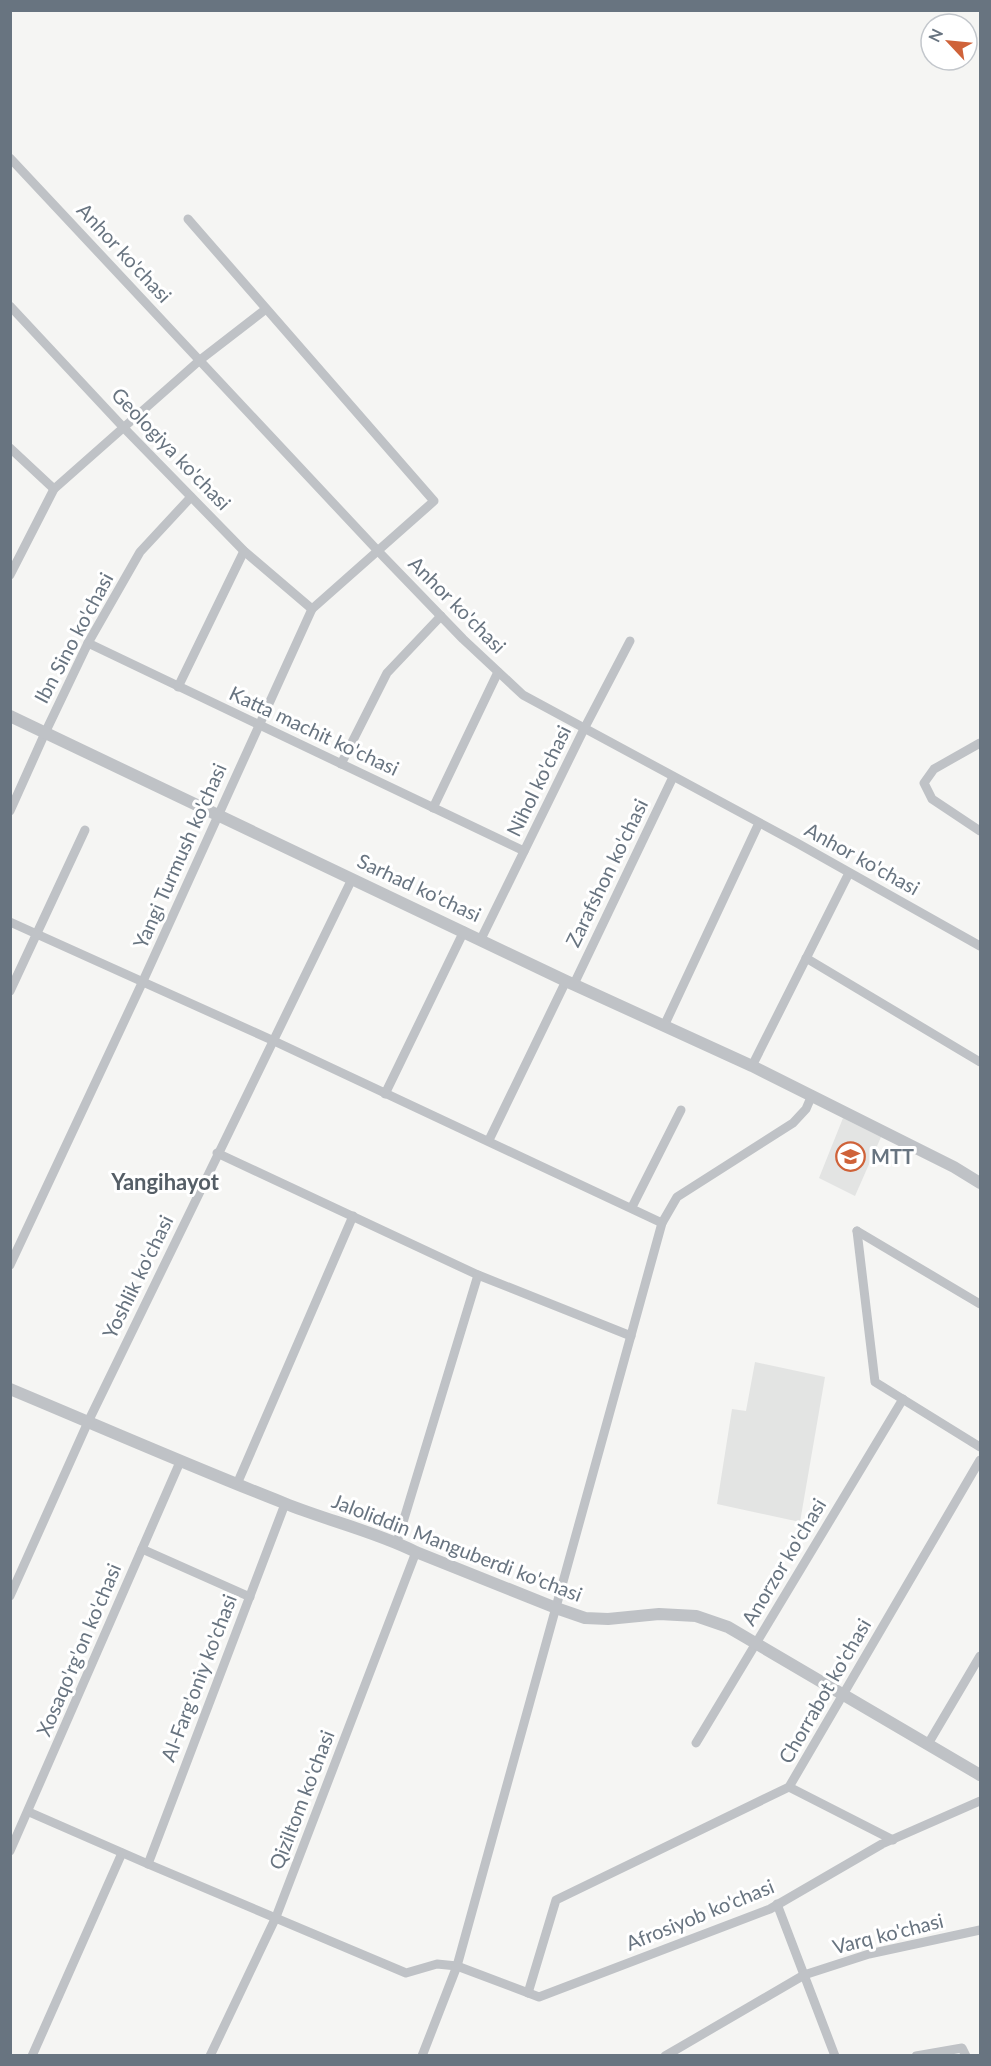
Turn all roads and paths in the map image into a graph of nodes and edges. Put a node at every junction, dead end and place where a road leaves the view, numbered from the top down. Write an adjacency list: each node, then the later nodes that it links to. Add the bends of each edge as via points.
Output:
1 (10, 158): 5 (street, Anhor ko'chasi)
2 (188, 219): 4 (street)
3 (10, 306): 6 (street, Geologiya ko'chasi)
4 (266, 309): 5 (street); 11 (street, Yangi Turmush ko'chasi, via 434,501)
5 (200, 360): 6 (street); 11 (street, Anhor ko'chasi)
6 (123, 427): 8 (street); 9 (street, Geologiya ko'chasi)
7 (10, 448): 8 (street)
8 (54, 489): 12 (street)
9 (191, 497): 10 (street, Geologiya ko'chasi); 16 (street, Ibn Sino ko'chasi, via 140,552)
10 (244, 551): 13 (street, Geologiya ko'chasi); 18 (street)
11 (378, 551): 13 (street, Yangi Turmush ko'chasi); 14 (street, Anhor ko'chasi)
12 (10, 575)
13 (312, 609): 20 (street, Yangi Turmush ko'chasi)
14 (441, 616): 17 (street, Anhor ko'chasi); 24 (street, via 387,673)
15 (630, 641): 21 (street, Nihol ko'chasi)
16 (88, 643): 18 (street, Katta machit ko'chasi); 22 (street, Ibn Sino ko'chasi)
17 (498, 672): 21 (street, Anhor ko'chasi, via 523,695); 26 (street)
18 (178, 687): 20 (street, Katta machit ko'chasi)
19 (10, 716): 22 (street, Sarhad ko'chasi)
20 (259, 724): 24 (street, Katta machit ko'chasi); 28 (street, Yangi Turmush ko'chasi)
21 (584, 729): 25 (street, Anhor ko'chasi); 32 (street, Nihol ko'chasi)
22 (45, 733): 27 (street, Ibn Sino ko'chasi); 28 (street, Sarhad ko'chasi)
23 (981, 743): 31 (street, via 934,769 924,783 932,798)
24 (341, 764): 26 (street, Katta machit ko'chasi)
25 (673, 777): 29 (street, Anhor ko'chasi); 42 (street, Zarafshon ko'chasi)
26 (433, 808): 32 (street, Katta machit ko'chasi)
27 (10, 811)
28 (219, 814): 34 (street, Sarhad ko'chasi); 41 (street, Yangi Turmush ko'chasi)
29 (759, 823): 33 (street, Anhor ko'chasi); 44 (street)
30 (85, 830): 37 (street)
31 (981, 831)
32 (525, 851): 38 (street, Nihol ko'chasi)
33 (849, 873): 39 (street, Anhor ko'chasi); 40 (street)
34 (352, 879): 36 (street, Sarhad ko'chasi); 45 (street, Yoshlik ko'chasi)
35 (10, 922): 37 (street)
36 (464, 931): 38 (street, Sarhad ko'chasi); 48 (street)
37 (38, 934): 41 (street); 43 (street)
38 (481, 939): 42 (street, Sarhad ko'chasi)
39 (981, 946)
40 (806, 958): 46 (street); 47 (street)
41 (144, 981): 45 (street); 57 (street, Yangi Turmush ko'chasi)
42 (570, 982): 44 (street, Sarhad ko'chasi); 51 (street, Zarafshon ko'chasi)
43 (10, 991)
44 (664, 1026): 47 (street, Sarhad ko'chasi)
45 (274, 1041): 48 (street); 52 (street, Yoshlik ko'chasi)
46 (981, 1062)
47 (752, 1066): 49 (street, Sarhad ko'chasi)
48 (385, 1094): 51 (street)
49 (812, 1095): 53 (street, Sarhad ko'chasi); 56 (street, via 793,1123 677,1197)
50 (681, 1110): 54 (street)
51 (489, 1140): 54 (street)
52 (217, 1153): 55 (street); 63 (street, Yoshlik ko'chasi)
53 (981, 1183)
54 (632, 1207): 56 (street)
55 (353, 1216): 58 (street); 67 (street)
56 (662, 1222): 60 (street)
57 (10, 1265)
58 (478, 1275): 60 (street); 69 (street)
59 (981, 1304): 62 (street, via 856,1231 875,1382)
60 (631, 1336): 74 (street)
61 (10, 1389): 63 (street, Jaloliddin Manguberdi ko'chasi)
62 (903, 1399): 64 (street); 75 (street, Anorzor ko'chasi)
63 (88, 1422): 66 (street, Jaloliddin Manguberdi ko'chasi); 72 (street, Yoshlik ko'chasi)
64 (981, 1447)
65 (981, 1460): 77 (street, Chorrabot ko'chasi)
66 (180, 1462): 67 (street, Jaloliddin Manguberdi ko'chasi); 70 (street, Xosaqo'rg'on ko'chasi)
67 (237, 1484): 68 (street, Jaloliddin Manguberdi ko'chasi)
68 (285, 1504): 69 (street, Jaloliddin Manguberdi ko'chasi); 73 (street, Al-Farg'oniy ko'chasi)
69 (397, 1542): 71 (street, Jaloliddin Manguberdi ko'chasi)
70 (142, 1549): 73 (street); 83 (street, Xosaqo'rg'on ko'chasi)
71 (416, 1552): 74 (street, Jaloliddin Manguberdi ko'chasi); 90 (street, Qiziltom ko'chasi)
72 (10, 1596)
73 (250, 1597): 88 (street, Al-Farg'oniy ko'chasi)
74 (556, 1608): 75 (street, Jaloliddin Manguberdi ko'chasi, via 585,1618 696,1616 728,1627); 92 (street)
75 (756, 1643): 77 (street, Jaloliddin Manguberdi ko'chasi); 78 (street, Anorzor ko'chasi)
76 (981, 1656): 79 (street)
77 (843, 1694): 79 (street, Jaloliddin Manguberdi ko'chasi); 81 (street, Chorrabot ko'chasi)
78 (696, 1743)
79 (928, 1744): 80 (street, Jaloliddin Manguberdi ko'chasi)
80 (981, 1774)
81 (789, 1787): 85 (street); 94 (street, Chorrabot ko'chasi, via 556,1900)
82 (981, 1801): 85 (street, Afrosiyob ko'chasi)
83 (29, 1812): 84 (street, Xosaqo'rg'on ko'chasi); 87 (street)
84 (13, 1838): 86 (street, Xosaqo'rg'on ko'chasi)
85 (893, 1840): 89 (street, Afrosiyob ko'chasi)
86 (10, 1851)
87 (122, 1853): 88 (street); 95 (street)
88 (148, 1864): 90 (street)
89 (777, 1905): 93 (street); 94 (street, Afrosiyob ko'chasi, via 539,1997)
90 (276, 1917): 92 (street, via 406,1973 437,1965); 96 (street, Qiziltom ko'chasi)
91 (981, 1930): 93 (street, Varq ko'chasi, via 869,1954)
92 (457, 1966): 94 (street, Afrosiyob ko'chasi); 97 (street)
93 (804, 1975): 98 (street, Varq ko'chasi); 99 (street)
94 (528, 1993)
95 (32, 2055)
96 (210, 2055)
97 (422, 2055)
98 (665, 2055)
99 (835, 2055)
100 (916, 2055): 101 (street, via 962,2048)
101 (966, 2055)

